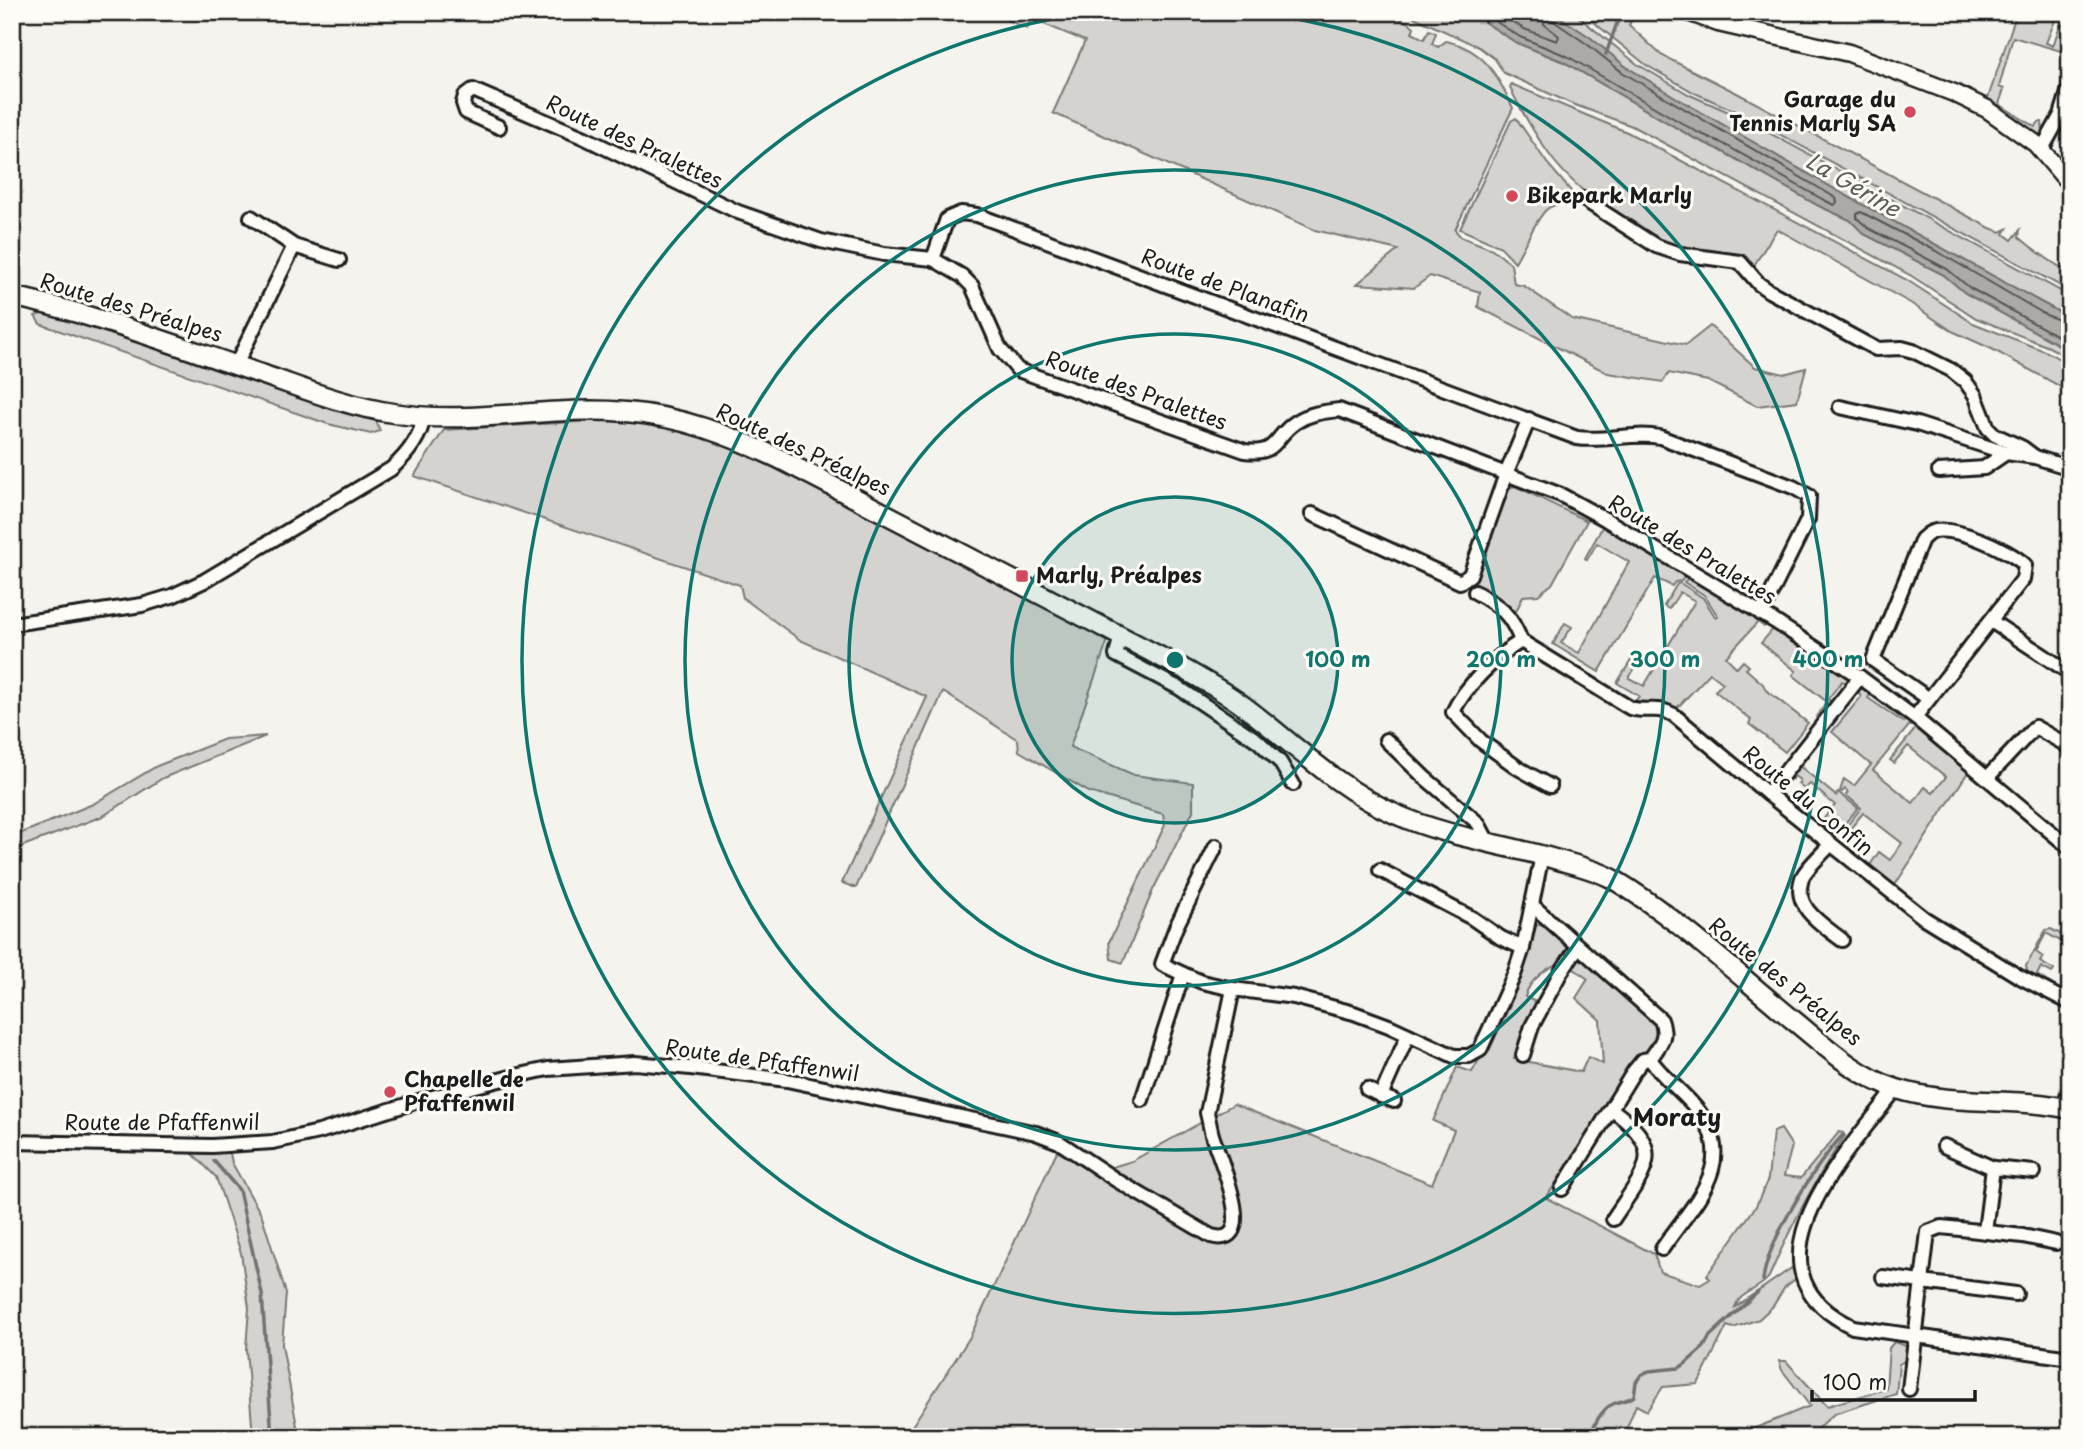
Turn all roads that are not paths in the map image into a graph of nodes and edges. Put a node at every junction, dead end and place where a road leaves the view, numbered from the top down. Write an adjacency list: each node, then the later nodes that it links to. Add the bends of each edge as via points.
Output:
1 (1688, 12): 4 (street, via 1849,53 1926,82 1987,109)
2 (2070, 86): 4 (street, via 2061,115)
3 (499, 127): 9 (street, Route des Pralettes, via 466,112 465,96 473,90 738,212 821,241)
4 (2042, 149): 5 (street)
5 (2070, 184)
6 (1583, 199): 17 (street, via 1656,246 1740,262 1769,291 1876,349 1913,351 1951,370 1975,395 1995,436)
7 (251, 217): 8 (street)
8 (294, 246): 10 (street); 12 (street, Route des Préalpes)
9 (933, 259): 15 (street, Route de Planafin, via 947,219 961,213 977,215); 20 (street, Route des Pralettes, via 972,286 1000,349 1018,370 1245,451 1260,453 1303,418 1339,410)
10 (339, 260)
11 (12, 296): 12 (main road, Route des Préalpes, via 55,305)
12 (236, 365): 14 (main road, Route des Préalpes, via 348,403)
13 (1840, 407): 16 (street, via 1917,424)
14 (424, 417): 25 (street, via 410,450 391,469 195,585 142,605); 26 (main road, Route des Préalpes, via 625,411 713,430 778,458)
15 (1529, 419): 20 (street); 23 (street, Route de Planafin, via 1577,438 1660,437 1809,496 1808,519)
16 (2006, 453): 17 (street); 19 (street, via 1984,468)
17 (2035, 457): 18 (street)
18 (2070, 468)
19 (1939, 471)
20 (1506, 474): 21 (street, via 1470,575 1460,582); 23 (street, Route des Pralettes, via 1561,495 1605,519)
21 (1312, 514)
22 (1475, 592): 27 (street, Route du Confin, via 1498,605 1514,623)
23 (1761, 614): 29 (street, Route des Pralettes)
24 (1991, 621): 28 (street); 30 (street); 30 (street, via 2022,579 2025,565 2015,555 1964,533 1933,531 1923,538 1873,660)
25 (12, 624)
26 (1121, 635): 35 (street, via 1116,655 1179,688 1258,741 1280,762); 38 (main road, Route des Préalpes, via 1243,706 1355,793 1395,814)
27 (1521, 642): 36 (street, via 1506,651 1460,698 1454,712 1481,741); 37 (street, Route du Confin, via 1630,708 1657,708 1674,715)
28 (2070, 673)
29 (1860, 677): 31 (street, Route des Pralettes); 37 (street)
30 (1929, 699): 31 (street)
31 (1915, 717): 34 (street, Route des Pralettes)
32 (1386, 740): 38 (street, via 1478,823)
33 (2070, 747): 34 (street, via 2035,727)
34 (1987, 778): 41 (street, Route des Pralettes)
35 (1293, 784)
36 (1550, 786)
37 (1768, 794): 39 (street, Route du Confin)
38 (1488, 842): 42 (main road, Route des Préalpes)
39 (1830, 844): 45 (street, via 1802,878 1801,894 1810,916); 50 (street, Route du Confin, via 1924,918)
40 (1216, 846): 48 (street, via 1162,964)
41 (2070, 848)
42 (1542, 855): 44 (street); 56 (main road, Route des Préalpes, via 1611,877 1831,1052)
43 (1380, 870): 47 (street)
44 (1532, 905): 46 (street); 47 (street)
45 (1842, 940)
46 (1578, 947): 52 (street, via 1532,1026); 53 (street, via 1661,1020 1664,1038)
47 (1523, 948): 51 (street, via 1480,1049 1469,1056 1454,1056)
48 (1183, 974): 49 (street); 58 (street)
49 (1233, 989): 51 (street, via 1354,1013); 62 (street, Route de Pfaffenwil, via 1207,1113 1234,1203 1235,1224 1232,1233 1224,1237 1211,1236 1059,1142 1036,1133 787,1080 635,1063 548,1069 425,1099 319,1132 245,1145)
50 (2070, 1003)
51 (1408, 1035): 57 (street)
52 (1522, 1055)
53 (1650, 1059): 60 (street, via 1634,1071); 70 (street, via 1707,1122 1715,1144 1710,1181)
54 (2070, 1088): 61 (street)
55 (1367, 1089): 57 (street)
56 (1896, 1089): 61 (main road, Route des Préalpes, via 1961,1101); 74 (street, via 1816,1196 1802,1231 1800,1259 1812,1297 1833,1318 1853,1327)
57 (1381, 1096): 59 (street)
58 (1142, 1100)
59 (1394, 1101)
60 (1611, 1109): 66 (street); 67 (street, via 1639,1131 1647,1147 1640,1177)
61 (2066, 1109)
62 (12, 1142)
63 (1944, 1146): 64 (street)
64 (1993, 1168): 65 (street); 68 (street)
65 (2034, 1171)
66 (1562, 1189)
67 (1613, 1219)
68 (1985, 1231): 69 (street); 72 (street, via 1941,1227 1928,1232)
69 (2056, 1243)
70 (1662, 1249)
71 (1883, 1277): 72 (street)
72 (1921, 1282): 73 (street); 74 (street)
73 (2016, 1294)
74 (1914, 1337): 75 (street); 76 (street)
75 (2067, 1360)
76 (1909, 1389)

